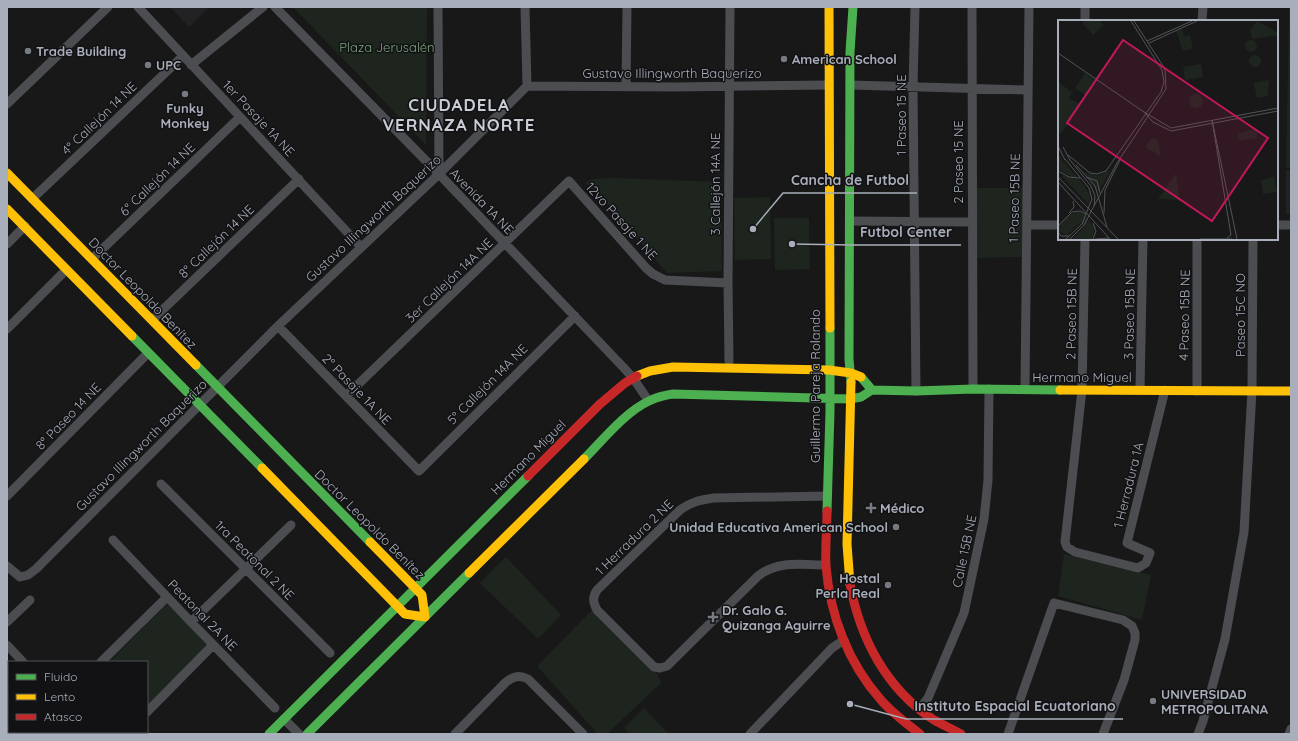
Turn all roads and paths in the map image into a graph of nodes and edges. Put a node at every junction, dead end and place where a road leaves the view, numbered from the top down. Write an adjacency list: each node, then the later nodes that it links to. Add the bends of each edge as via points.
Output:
1 (108, 7): 32 (street)
2 (138, 7): 22 (street, 1er Pasaje 1A NE)
3 (263, 7): 23 (street)
4 (275, 7): 35 (street, Avenida 1A NE)
5 (438, 7): 35 (street)
6 (525, 7): 26 (street)
7 (628, 7): 27 (street)
8 (730, 7): 28 (street, 3 Callejón 14A NE)
9 (823, 7): 20 (street)
10 (829, 7): 20 (street, Guillermo Pareja Rolando)
11 (844, 7): 21 (street)
12 (852, 7): 21 (street)
13 (915, 7): 29 (street, 1 Paseo 15 NE)
14 (972, 7): 30 (street, 2 Paseo 15 NE)
15 (1029, 7): 31 (street, 1 Paseo 15B NE)
16 (1085, 7): 18 (street)
17 (1203, 7): 19 (street)
18 (1085, 20)
19 (1202, 20)
20 (829, 52): 24 (street, Guillermo Pareja Rolando)
21 (850, 52): 25 (street)
22 (183, 56): 23 (street, 1er Pasaje 1A NE); 38 (street, 4° Callejón 14 NE)
23 (191, 65): 33 (street, 1er Pasaje 1A NE)
24 (829, 85): 28 (street, Gustavo Illingworth Baquerizo); 64 (street, Guillermo Pareja Rolando)
25 (850, 85): 29 (street); 40 (street)
26 (527, 86): 27 (street, Gustavo Illingworth Baquerizo); 35 (street, Gustavo Illingworth Baquerizo)
27 (626, 86): 28 (street, Gustavo Illingworth Baquerizo)
28 (729, 86): 57 (street, 3 Callejón 14A NE)
29 (913, 87): 30 (street); 41 (street, 1 Paseo 15 NE)
30 (971, 89): 31 (street); 42 (street, 2 Paseo 15 NE)
31 (1028, 90): 45 (street, 1 Paseo 15B NE)
32 (7, 104)
33 (240, 117): 36 (street, 1er Pasaje 1A NE); 55 (street, 6° Callejón 14 NE)
34 (7, 173): 38 (street, Doctor Leopoldo Benítez)
35 (439, 174): 53 (street, Avenida 1A NE); 54 (street, Gustavo Illingworth Baquerizo)
36 (299, 180): 54 (street, 1er Pasaje 1A NE); 59 (street, 8° Callejón 14 NE)
37 (569, 181): 53 (street, 3er Callejón 14A NE); 57 (street, 12vo Pasaje 1 NE, via 653,274 665,280)
38 (32, 199): 55 (street, Doctor Leopoldo Benítez)
39 (7, 209): 47 (street)
40 (850, 221): 41 (street); 65 (street)
41 (914, 222): 42 (street); 76 (street, 1 Paseo 15 NE)
42 (972, 222): 68 (street, 2 Paseo 15 NE)
43 (1278, 224): 44 (street)
44 (1291, 224)
45 (1027, 225): 46 (street); 70 (street, 1 Paseo 15B NE)
46 (1058, 225)
47 (25, 226): 52 (street); 56 (street)
48 (1085, 240): 72 (street, 2 Paseo 15B NE)
49 (1143, 240): 73 (street, 3 Paseo 15B NE)
50 (1197, 240): 75 (street, 4 Paseo 15B NE)
51 (1253, 240): 77 (street, Paseo 15C NO)
52 (7, 244)
53 (505, 244): 58 (street, Avenida 1A NE); 79 (street, 3er Callejón 14A NE)
54 (360, 247): 60 (street, Gustavo Illingworth Baquerizo)
55 (92, 259): 59 (street, Doctor Leopoldo Benítez)
56 (66, 270): 61 (street); 62 (street)
57 (728, 283): 63 (street, 3 Callejón 14A NE)
58 (575, 316): 66 (street, Avenida 1A NE); 84 (street, 5° Callejón 14A NE)
59 (152, 320): 67 (street, Doctor Leopoldo Benítez)
60 (278, 326): 67 (street, Gustavo Illingworth Baquerizo); 79 (street, 2° Pasaje 1A NE)
61 (7, 329)
62 (148, 353): 83 (street); 86 (street, 8° Paseo 14 NE)
63 (729, 361)
64 (829, 370): 65 (street, Hermano Miguel); 66 (street, Hermano Miguel, via 673,367 652,369); 80 (street, Guillermo Pareja Rolando)
65 (851, 373): 71 (street, Hermano Miguel, via 861,377); 81 (street)
66 (633, 378): 82 (street, Avenida 1A NE); 93 (street, Hermano Miguel, via 600,404)
67 (218, 387): 83 (street, Gustavo Illingworth Baquerizo); 93 (street, Doctor Leopoldo Benítez)
68 (973, 389): 69 (street, Hermano Miguel); 76 (street, Hermano Miguel)
69 (989, 389): 70 (street, Hermano Miguel); 107 (street, Calle 15B NE, via 988,480 980,540 964,613 928,698)
70 (1025, 389): 72 (street, Hermano Miguel)
71 (872, 390): 76 (street, Hermano Miguel); 81 (street, Hermano Miguel, via 861,397)
72 (1082, 390): 73 (street, Hermano Miguel); 74 (street, 1 Herradura 1A, via 1065,542 1067,547 1075,552 1138,568 1146,563 1150,553 1127,543)
73 (1140, 390): 74 (street, Hermano Miguel)
74 (1165, 390): 75 (street, Hermano Miguel)
75 (1197, 390): 77 (street, Hermano Miguel)
76 (916, 391)
77 (1252, 391): 78 (street, Hermano Miguel); 121 (street, Paseo 15C NO, via 1244,532 1225,639)
78 (1291, 391)
79 (346, 396): 84 (street, 2° Pasaje 1A NE)
80 (829, 397): 81 (street, Hermano Miguel); 82 (street, Hermano Miguel, via 673,394); 87 (street, Guillermo Pareja Rolando)
81 (850, 399): 107 (street, via 847,565 851,597 875,658 891,681)
82 (648, 400): 97 (street, Hermano Miguel, via 619,424)
83 (200, 405): 91 (street, Gustavo Illingworth Baquerizo, via 36,569 20,577); 96 (street)
84 (419, 470)
85 (161, 484): 92 (street, 1ra Peatonal 2 NE)
86 (7, 496)
87 (827, 496): 90 (street, Guillermo Pareja Rolando); 90 (street, 1 Herradura 2 NE, via 714,498 690,503 597,590 593,596 593,603 654,667 660,668 667,666 765,570 781,565)
88 (291, 525): 92 (street)
89 (113, 540): 94 (street, Peatonal 2A NE)
90 (826, 565): 100 (street, Guillermo Pareja Rolando, via 831,601)
91 (7, 566)
92 (246, 569): 99 (street); 103 (street, 1ra Peatonal 2 NE)
93 (415, 588): 96 (street, Hermano Miguel); 97 (street, Doctor Leopoldo Benítez, via 422,595)
94 (167, 597): 99 (street, Peatonal 2A NE); 105 (street)
95 (30, 600): 98 (street)
96 (397, 606): 97 (street, via 405,614); 109 (street, Hermano Miguel)
97 (425, 617): 113 (street, Hermano Miguel)
98 (7, 622)
99 (190, 622): 101 (street, Peatonal 2A NE)
100 (844, 640): 116 (street, via 832,648); 117 (street, Guillermo Pareja Rolando, via 863,678 876,695)
101 (213, 644): 106 (street, Peatonal 2A NE); 108 (street)
102 (7, 645): 104 (street)
103 (330, 653)
104 (22, 661)
105 (103, 661)
106 (275, 708)
107 (920, 709): 118 (street)
108 (148, 711)
109 (284, 719): 111 (street, Hermano Miguel); 112 (street)
110 (1291, 729): 122 (street)
111 (269, 734)
112 (299, 734)
113 (307, 734)
114 (455, 734): 115 (street, via 506,682 513,677 521,676 528,679)
115 (583, 734)
116 (750, 734)
117 (919, 734)
118 (961, 734)
119 (1008, 734): 120 (street, via 1054,603 1123,620 1132,626 1135,633 1124,680)
120 (1103, 734)
121 (1198, 734)
122 (1289, 734)

